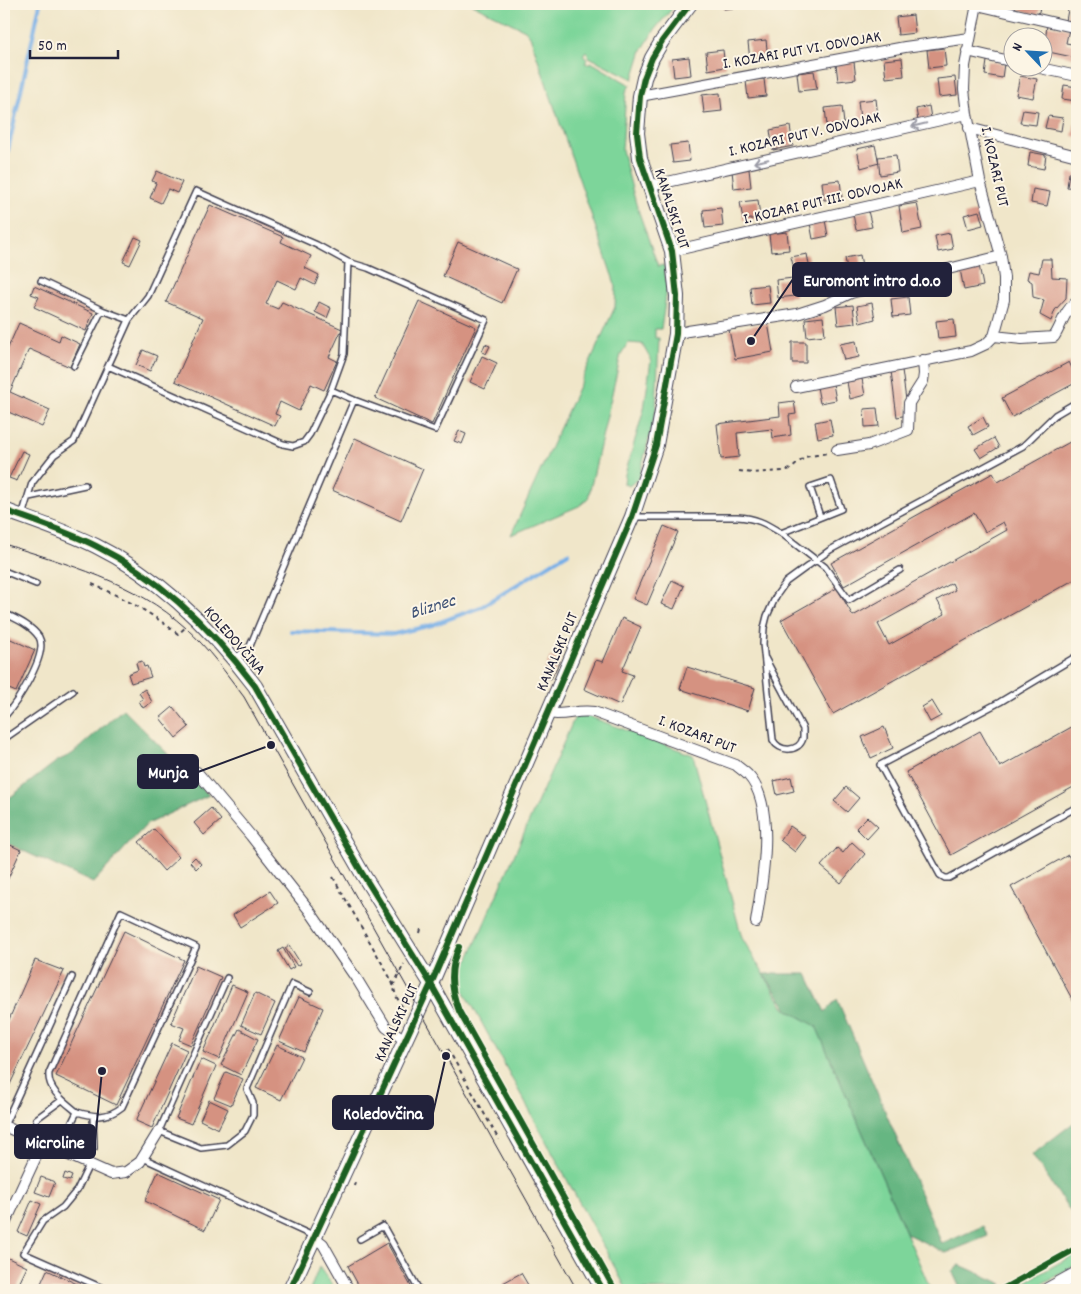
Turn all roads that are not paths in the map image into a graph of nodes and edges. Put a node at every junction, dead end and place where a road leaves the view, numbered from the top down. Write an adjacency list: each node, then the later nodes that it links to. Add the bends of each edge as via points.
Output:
1 (690, 4): 9 (street, KANALSKI PUT, via 652,58)
2 (977, 4): 3 (street); 4 (street, I. KOZARI PUT)
3 (1077, 28)
4 (970, 38): 5 (street, I. KOZARI PUT); 9 (street, I. KOZARI PUT VI. ODVOJAK)
5 (967, 51): 6 (street); 10 (street, I. KOZARI PUT, via 964,89)
6 (1004, 60)
7 (1054, 71): 8 (street)
8 (1077, 76)
9 (640, 96): 14 (street, KANALSKI PUT, via 637,132 640,158)
10 (967, 114): 11 (street, I. KOZARI PUT); 14 (street, I. KOZARI PUT V. ODVOJAK, one-way to 14)
11 (969, 128): 12 (street); 13 (street, I. KOZARI PUT)
12 (1077, 156)
13 (980, 182): 15 (street, I. KOZARI PUT III. ODVOJAK); 16 (street, I. KOZARI PUT)
14 (650, 186): 15 (street, KANALSKI PUT)
15 (672, 251): 22 (street, KANALSKI PUT, via 677,296)
16 (1001, 256): 22 (street, via 851,293 797,314); 23 (street, I. KOZARI PUT, via 1004,300)
17 (348, 262): 21 (lane, via 196,191 148,296); 28 (lane, via 344,354); 29 (lane, via 486,320 435,430)
18 (41, 281): 20 (lane)
19 (1077, 302): 23 (street, via 1066,312 1054,337)
20 (102, 310): 21 (lane); 25 (lane)
21 (129, 320): 26 (lane)
22 (676, 334): 37 (street, KANALSKI PUT, via 656,445)
23 (994, 336): 24 (street, via 986,344 971,350)
24 (923, 360): 27 (street); 31 (street, via 923,381 909,403 908,430 869,445)
25 (74, 366)
26 (108, 366): 28 (lane, via 293,446 304,442 310,434); 33 (lane, via 74,441 54,455 32,483)
27 (796, 387)
28 (331, 390): 29 (lane)
29 (354, 400): 46 (lane, via 250,646)
30 (1077, 402): 39 (lane, via 1055,415 1023,446)
31 (837, 450)
32 (85, 485): 33 (lane)
33 (28, 497): 35 (lane)
34 (4, 510): 35 (street, KOLEDOVČINA)
35 (22, 516): 46 (street, KOLEDOVČINA, via 96,546 124,562 172,595)
36 (820, 516): 36 (lane, via 841,509 831,480 810,487); 38 (lane)
37 (632, 517): 38 (lane, via 753,518); 48 (street, KANALSKI PUT)
38 (781, 533): 39 (lane)
39 (816, 560): 40 (lane, via 849,600); 45 (lane, via 786,582 776,596 766,616)
40 (900, 570)
41 (4, 571): 42 (lane)
42 (36, 584)
43 (4, 613): 49 (lane, via 24,623 39,638 41,652 23,692)
44 (1077, 656): 52 (lane, via 1000,702 880,765 940,876 945,878)
45 (765, 658): 45 (lane, via 803,729 800,744 787,750 773,740)
46 (235, 659): 56 (street, KOLEDOVČINA, via 255,686 362,873)
47 (74, 691): 50 (lane)
48 (547, 713): 53 (street, I. KOZARI PUT, via 557,716 583,710 594,712 736,765 748,775 763,806 765,830 764,870); 56 (street, KANALSKI PUT)
49 (4, 717)
50 (4, 740)
51 (197, 772): 58 (street, via 309,910 386,1027)
52 (1077, 807)
53 (756, 922)
54 (72, 977): 63 (lane)
55 (227, 978): 64 (lane)
56 (431, 984): 58 (street, KANALSKI PUT); 78 (street, KOLEDOVČINA)
57 (310, 992): 64 (lane, via 292,984 247,1089 253,1103 245,1131 227,1145 201,1148)
58 (405, 1040): 71 (street, KANALSKI PUT)
59 (62, 1100): 60 (lane); 61 (lane, via 48,1081 50,1073 121,912 196,947 122,1107 113,1114); 62 (lane)
60 (76, 1112): 61 (lane); 67 (lane)
61 (93, 1116): 66 (lane)
62 (36, 1119)
63 (4, 1126): 65 (street)
64 (159, 1131): 68 (street)
65 (42, 1144): 67 (street); 70 (street)
66 (94, 1148)
67 (57, 1150): 69 (street)
68 (143, 1158): 69 (street, via 126,1172 110,1174); 71 (lane)
69 (89, 1165): 74 (lane, via 77,1190 63,1207 43,1221 23,1253)
70 (4, 1226)
71 (314, 1237): 75 (street, KANALSKI PUT); 76 (street, via 323,1244)
72 (360, 1239): 77 (lane, via 383,1226)
73 (1077, 1274): 79 (street)
74 (108, 1290)
75 (290, 1290)
76 (349, 1290)
77 (420, 1290)
78 (603, 1290)
79 (1048, 1290)

